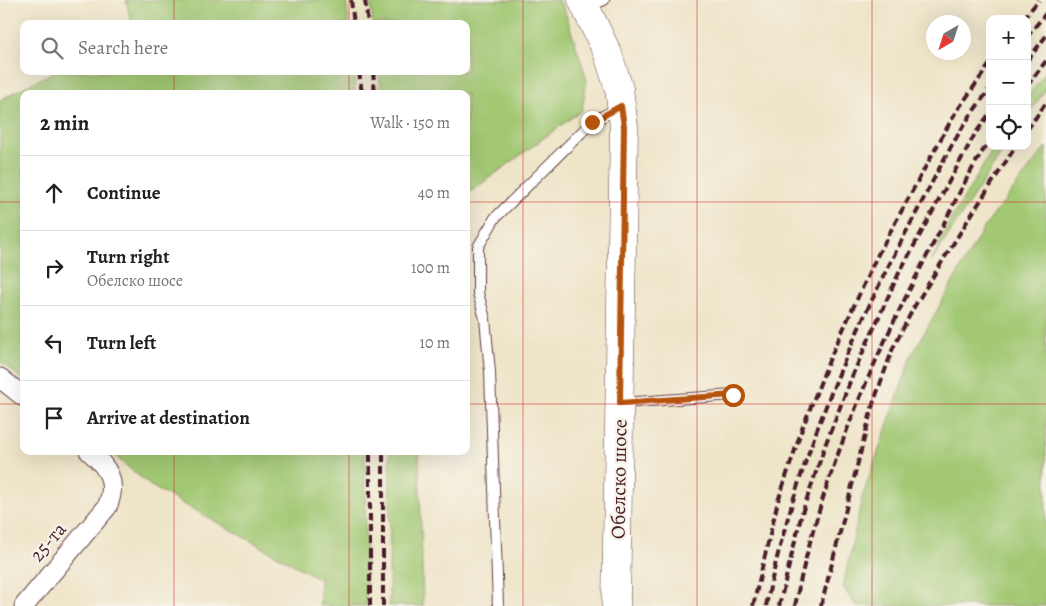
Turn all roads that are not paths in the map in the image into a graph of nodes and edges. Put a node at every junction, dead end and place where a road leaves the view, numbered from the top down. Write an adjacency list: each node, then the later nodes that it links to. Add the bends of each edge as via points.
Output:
1 (591, 3): 2 (street, Обелско шосе)
2 (621, 106): 6 (street, Обелско шосе, via 624,126); 9 (lane, via 592,122 495,218 478,247 478,293 485,319 490,372)
3 (0, 378): 4 (street)
4 (20, 394)
5 (733, 395): 6 (lane)
6 (620, 403): 10 (street, Обелско шосе)
7 (93, 455): 8 (street, 25-та, via 108,471 112,483 107,507)
8 (24, 606)
9 (498, 606)
10 (616, 606)

